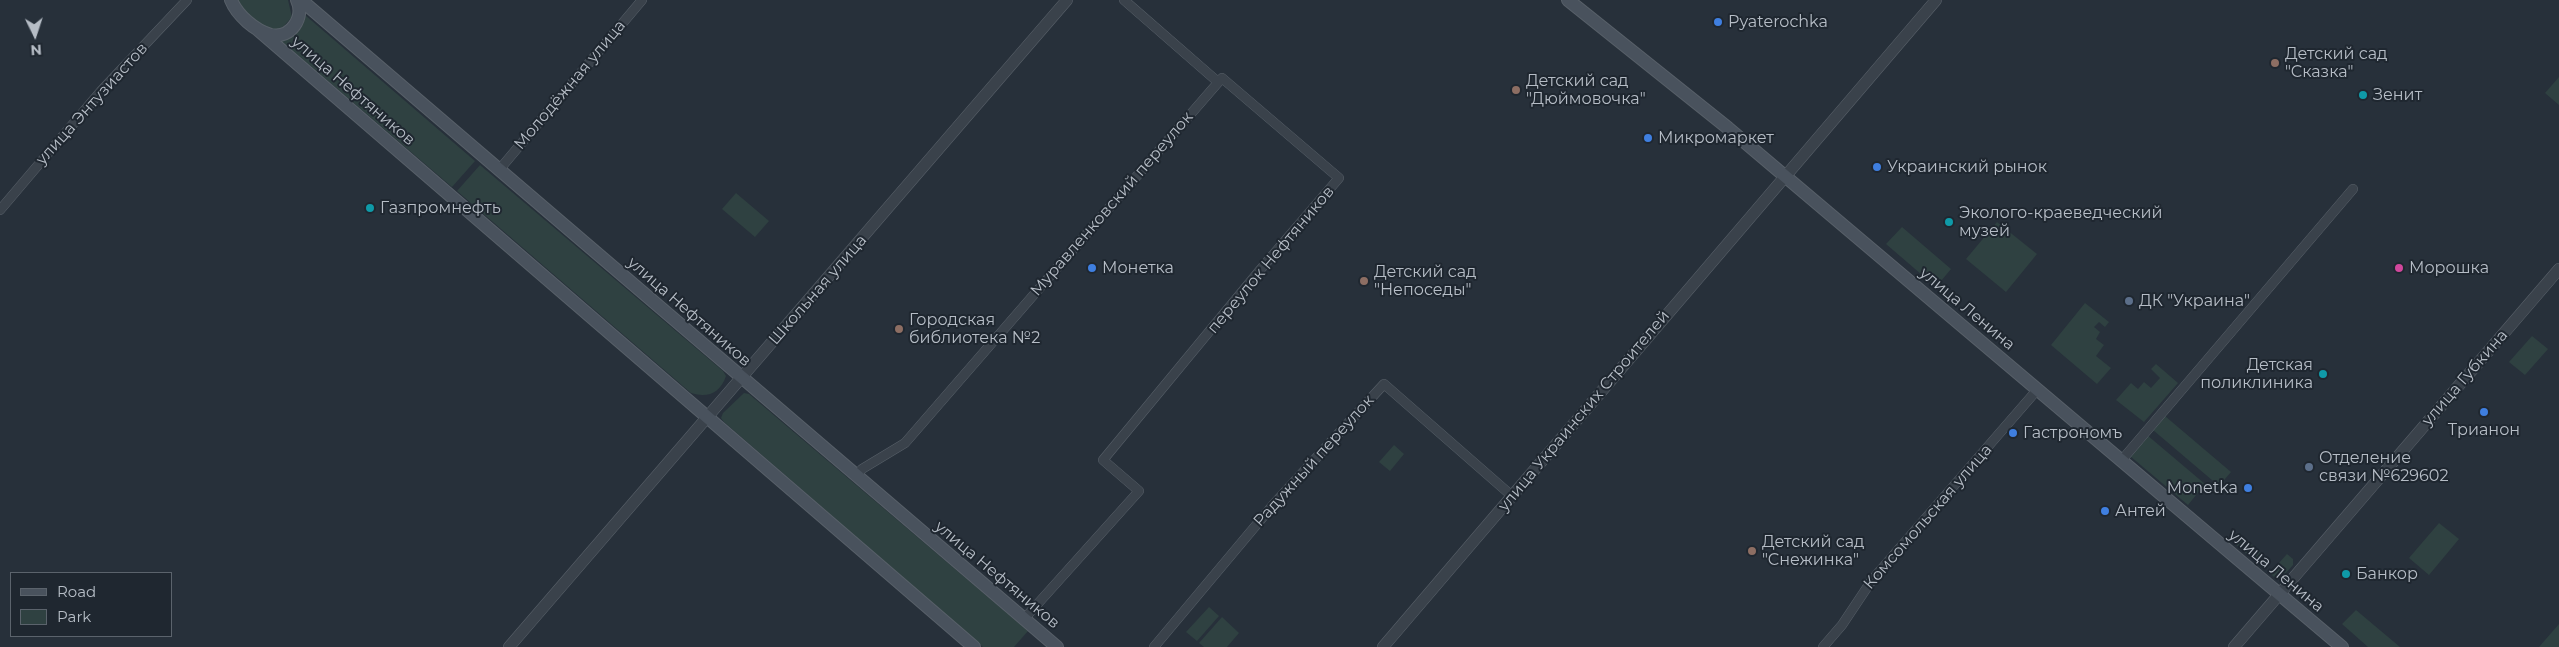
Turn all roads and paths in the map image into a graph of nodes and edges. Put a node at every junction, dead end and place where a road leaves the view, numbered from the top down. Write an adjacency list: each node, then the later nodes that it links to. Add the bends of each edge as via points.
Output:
1 (187, 0): 17 (street, улица Энтузиастов, via 101,91)
2 (223, 0): 11 (main road, улица Нефтяников)
3 (231, 0): 11 (main road, улица Нефтяников)
4 (296, 0): 12 (main road, улица Нефтяников, via 299,16 290,30 275,35)
5 (301, 0): 14 (main road, улица Нефтяников)
6 (642, 0): 14 (street, Молодёжная улица)
7 (1067, 0): 19 (street, Школьная улица)
8 (1124, 0): 13 (street, переулок Нефтяников)
9 (1568, 0): 15 (main road, улица Ленина)
10 (1936, 0): 15 (street, улица Украинских Строителей)
11 (242, 16): 12 (main road, улица Нефтяников)
12 (257, 29): 21 (main road, улица Нефтяников)
13 (1220, 80): 23 (street, Муравленковский переулок, via 905,443); 26 (street, переулок Нефтяников, via 1339,178 1103,460 1139,491)
14 (499, 170): 19 (main road, улица Нефтяников)
15 (1785, 175): 20 (main road, улица Ленина); 24 (street, улица Украинских Строителей)
16 (2353, 189): 22 (street)
17 (0, 210)
18 (2559, 269): 25 (street, улица Губкина)
19 (742, 378): 21 (street, Школьная улица); 23 (main road, улица Нефтяников)
20 (2037, 390): 22 (main road, улица Ленина); 32 (street, Комсомольская улица, via 1872,580)
21 (708, 416): 27 (street, Школьная улица); 28 (main road, улица Нефтяников)
22 (2121, 461): 25 (main road, улица Ленина)
23 (856, 476): 26 (main road, улица Нефтяников)
24 (1512, 496): 30 (street, Радужный переулок, via 1384,384 1273,505); 31 (street, улица Украинских Строителей)
25 (2279, 595): 33 (street, улица Губкина); 34 (main road, улица Ленина)
26 (1024, 619): 29 (main road, улица Нефтяников)
27 (509, 647)
28 (974, 647)
29 (1057, 647)
30 (1154, 647)
31 (1383, 647)
32 (1823, 647)
33 (2234, 647)
34 (2342, 647)

